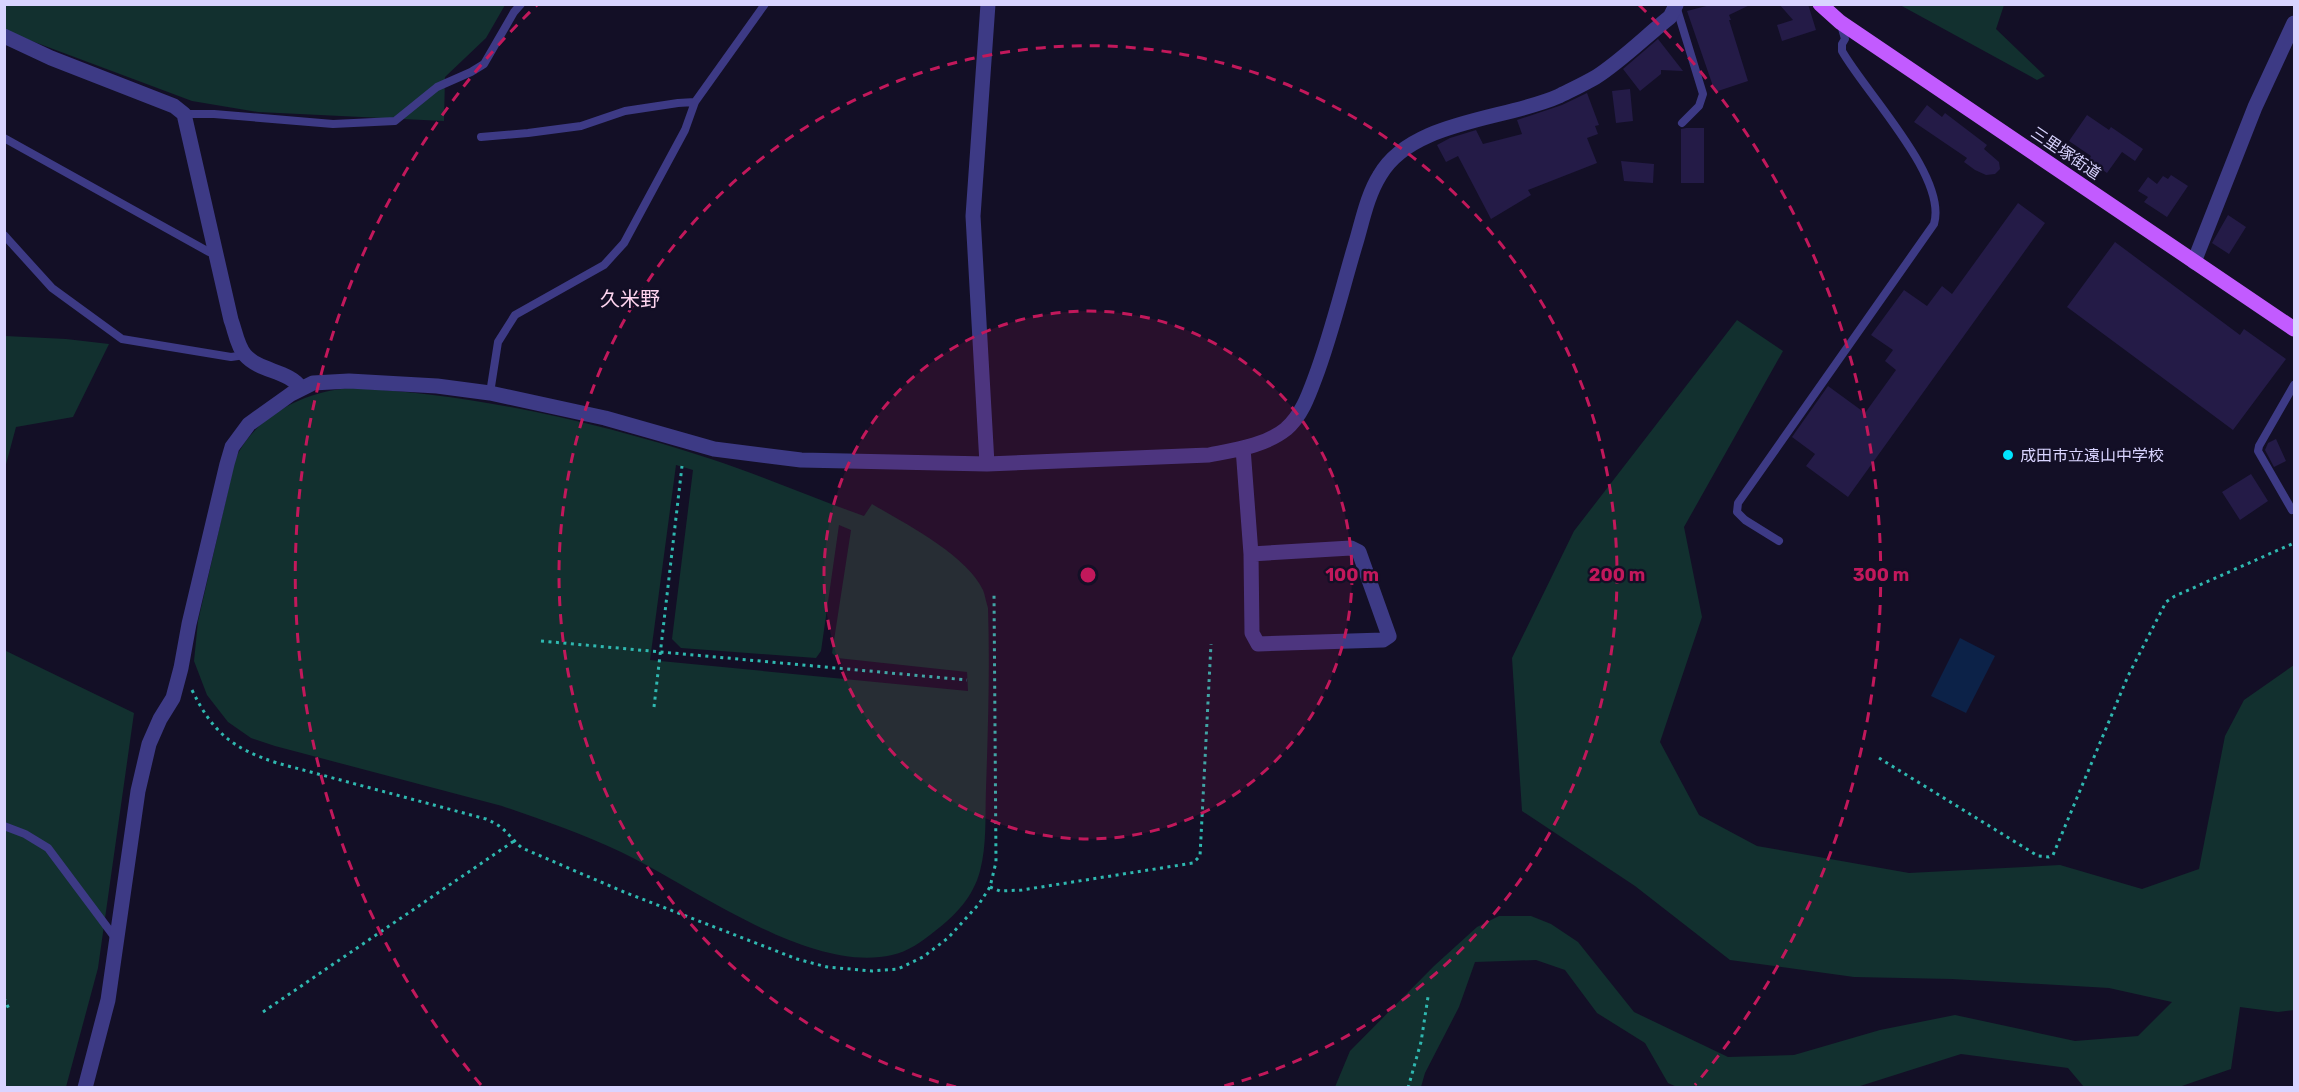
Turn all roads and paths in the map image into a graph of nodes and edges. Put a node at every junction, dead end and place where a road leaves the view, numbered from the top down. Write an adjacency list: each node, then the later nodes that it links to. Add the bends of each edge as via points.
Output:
1 (521, 4): 11 (lane, via 484,64 437,87 395,121 333,124)
2 (765, 4): 10 (lane)
3 (988, 4): 24 (street, via 973,216)
4 (1665, 4): 6 (street)
5 (1820, 4): 7 (main road, 三里塚街道)
6 (1677, 5): 12 (lane, via 1703,94 1699,106); 23 (street, via 1670,16 1596,77 1556,97 1445,129 1402,150 1389,163 1368,202 1320,365 1305,402 1285,430)
7 (1840, 22): 17 (main road, 三里塚街道); 27 (lane, via 1845,39 1842,51 1912,151 1931,190 1936,216 1934,225 1738,502 1737,512 1744,520)
8 (2295, 23): 17 (street, via 2255,107)
9 (4, 36): 11 (street, via 174,106)
10 (695, 102): 13 (lane, via 625,111 580,126); 22 (lane, via 685,130 624,243 603,265 515,315 498,342)
11 (184, 114): 16 (street)
12 (1682, 123)
13 (481, 136)
14 (4, 138): 16 (lane)
15 (4, 235): 19 (lane, via 52,288 122,339 231,357)
16 (217, 253): 19 (street, via 231,320)
17 (2194, 262): 18 (main road, 三里塚街道)
18 (2295, 329)
19 (245, 355): 21 (street, via 296,381)
20 (2295, 385): 26 (lane, via 2258,451)
21 (301, 388): 22 (street, via 324,381 349,381); 34 (street, via 249,424 232,447)
22 (490, 393): 24 (street, via 760,456)
23 (1243, 448): 24 (street, via 1209,455); 29 (street)
24 (987, 464)
25 (682, 466): 33 (path)
26 (2292, 510)
27 (1779, 541)
28 (2295, 543): 37 (path, via 2166,602 2128,676 2053,855 2038,856)
29 (1251, 554): 29 (street, via 1252,633 1258,644 1383,640 1389,636 1359,552 1351,548)
30 (994, 592): 40 (path, via 996,862)
31 (541, 641): 33 (path)
32 (1211, 644): 40 (path, via 1200,856 1193,863 1022,890 1000,891)
33 (660, 652): 35 (path); 36 (path)
34 (178, 678): 39 (path, via 189,684 214,728 250,754 486,819 503,826); 41 (street, via 149,744 143,768)
35 (967, 680)
36 (654, 707)
37 (1879, 758)
38 (4, 826): 41 (lane, via 48,848)
39 (514, 841): 40 (path, via 624,892 827,967 898,969 923,957 948,938); 45 (path)
40 (990, 887)
41 (116, 939): 46 (street, via 108,1000)
42 (1428, 997): 47 (path)
43 (4, 998): 44 (path)
44 (9, 1009)
45 (263, 1012)
46 (85, 1088)
47 (1408, 1088)

